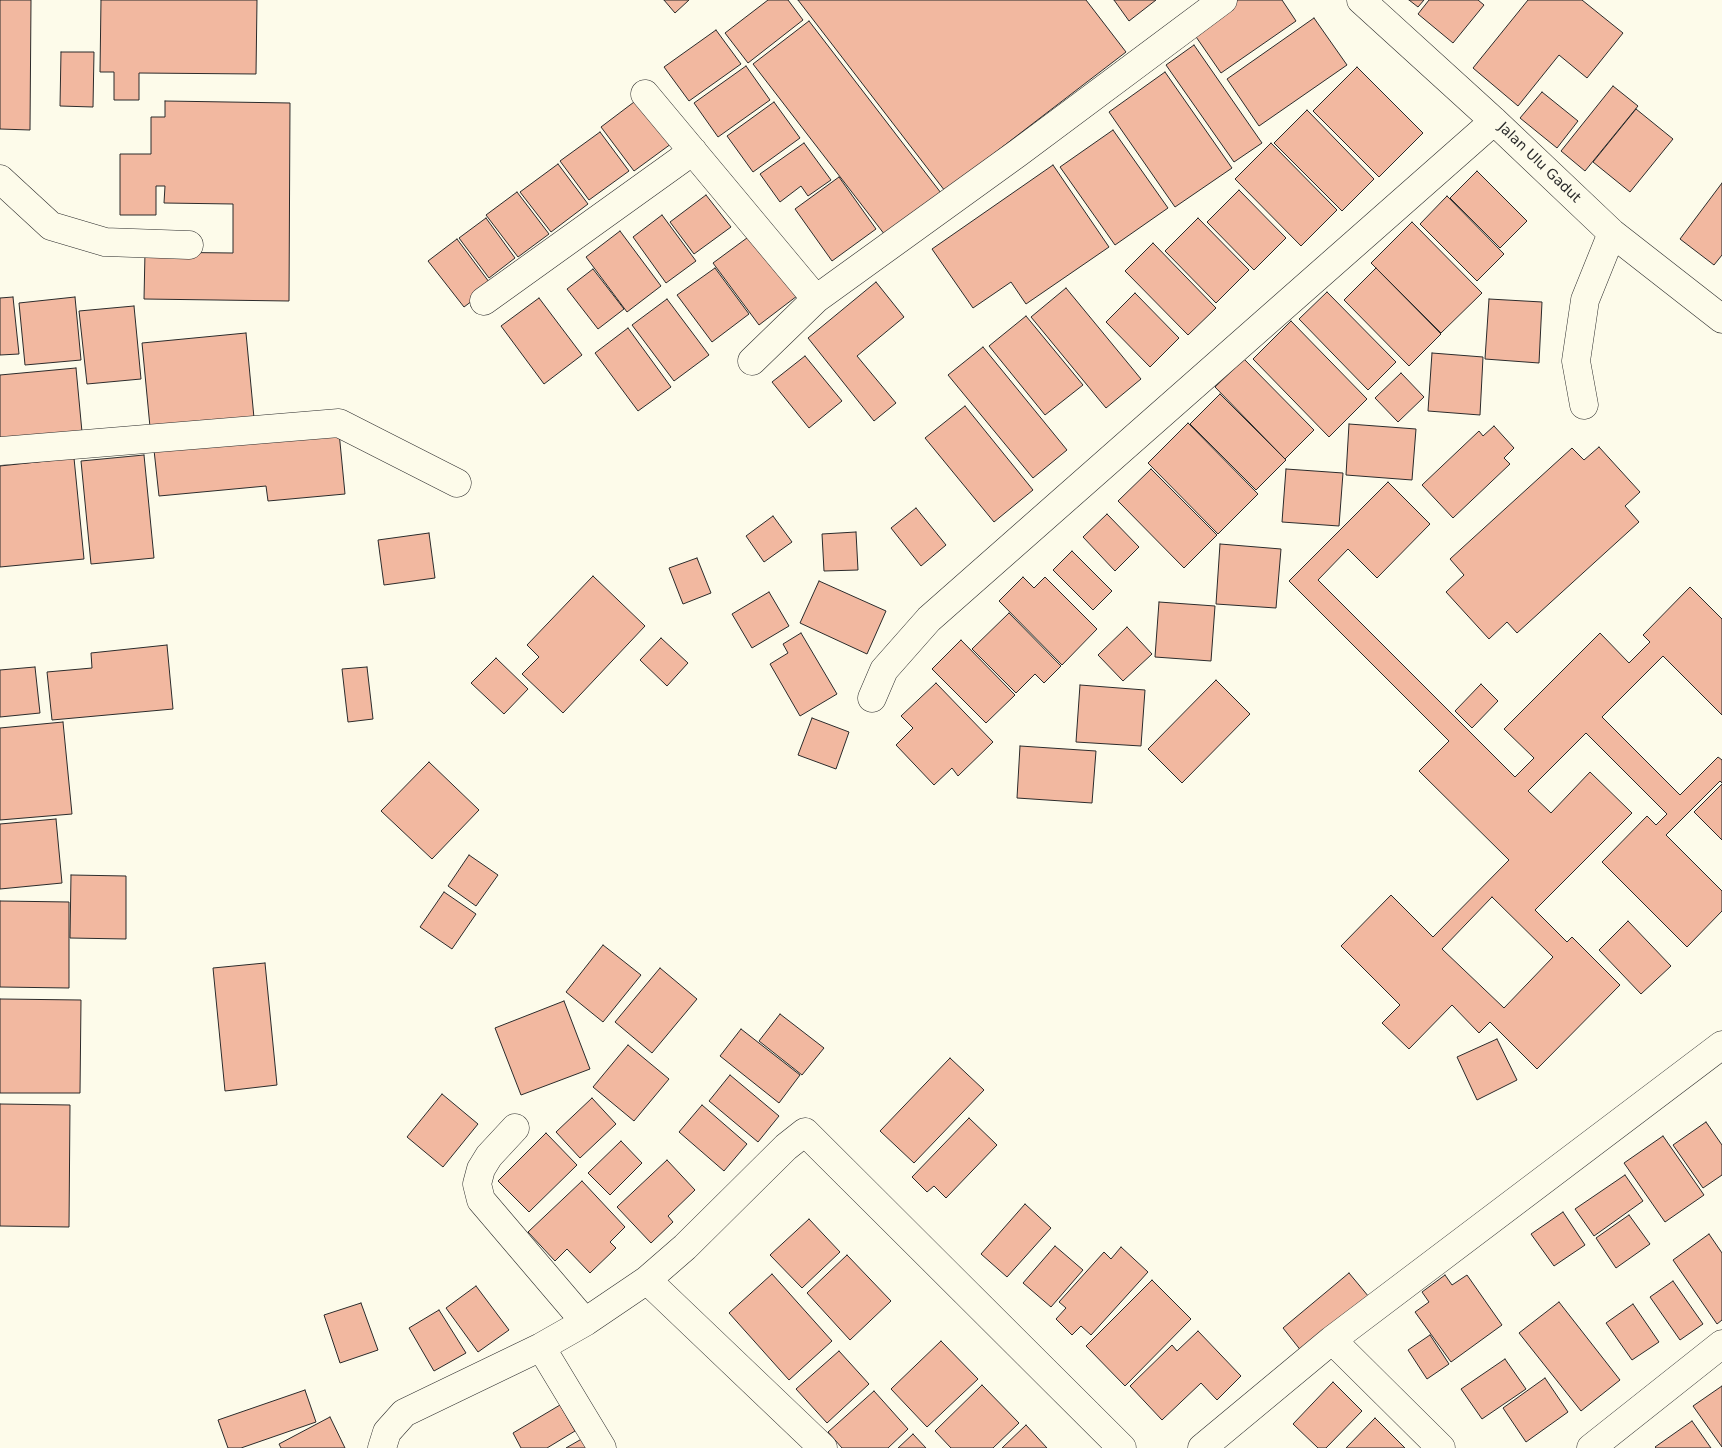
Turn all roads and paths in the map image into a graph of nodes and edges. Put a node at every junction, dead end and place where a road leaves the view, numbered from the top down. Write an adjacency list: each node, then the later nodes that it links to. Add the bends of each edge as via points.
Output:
1 (1223, 0): 9 (street)
2 (1361, 0): 4 (street, Jalan Ulu Gadut)
3 (645, 94): 5 (street)
4 (1494, 121): 7 (street, Jalan Ulu Gadut); 16 (street, via 929,619 884,670)
5 (693, 151): 9 (street); 10 (street)
6 (0, 179): 8 (street, via 51,226 105,242)
7 (1612, 233): 11 (street, Jalan Ulu Gadut); 13 (street, via 1585,300 1576,362)
8 (189, 246)
9 (816, 299): 12 (street)
10 (484, 301)
11 (1722, 319)
12 (752, 361)
13 (1584, 405)
14 (0, 451): 15 (street, via 339,423)
15 (457, 483)
16 (872, 698)
17 (1722, 1045): 21 (street)
18 (515, 1128): 20 (street, via 489,1156 481,1170 477,1184 481,1200)
19 (647, 1280): 20 (street); 26 (street); 27 (street, via 804,1132)
20 (585, 1322): 23 (street)
21 (1332, 1340): 28 (street); 29 (street)
22 (1722, 1344): 30 (street)
23 (541, 1347): 24 (street, via 404,1413 387,1432); 25 (street)
24 (382, 1448)
25 (602, 1448)
26 (823, 1448)
27 (1122, 1448)
28 (1202, 1448)
29 (1441, 1448)
30 (1591, 1448)

